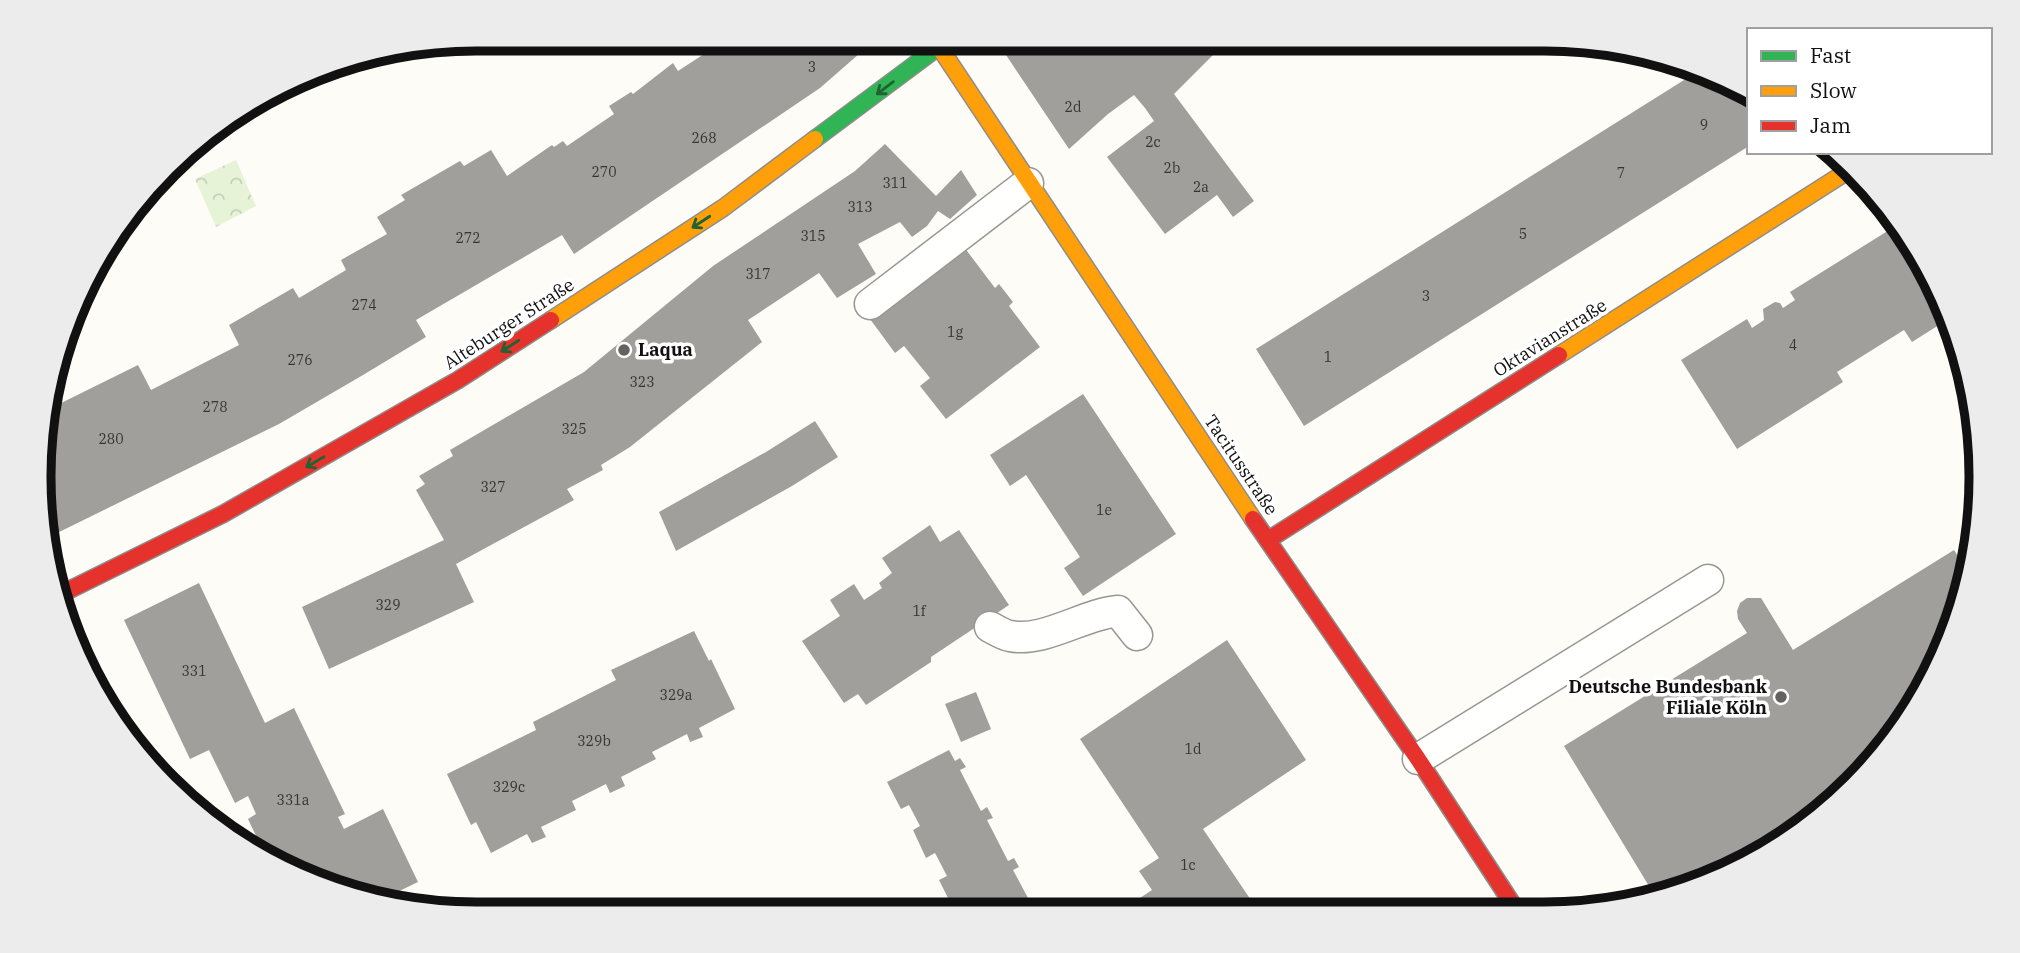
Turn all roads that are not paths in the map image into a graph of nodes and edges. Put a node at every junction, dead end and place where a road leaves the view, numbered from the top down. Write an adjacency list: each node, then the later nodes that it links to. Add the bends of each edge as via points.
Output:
1 (929, 51): 8 (street, Alteburger Straße, one-way to 8, via 723,208 458,380 223,514)
2 (947, 51): 4 (street, Tacitusstraße)
3 (1844, 174): 6 (street, Oktavianstraße)
4 (1028, 183): 5 (lane); 6 (street, Tacitusstraße)
5 (870, 304)
6 (1268, 540): 11 (street, Tacitusstraße)
7 (1708, 580): 11 (lane)
8 (66, 591)
9 (990, 627): 10 (lane, via 1010,636 1034,636 1099,613 1118,611)
10 (1138, 635)
11 (1419, 759): 12 (street, Tacitusstraße)
12 (1511, 902)

